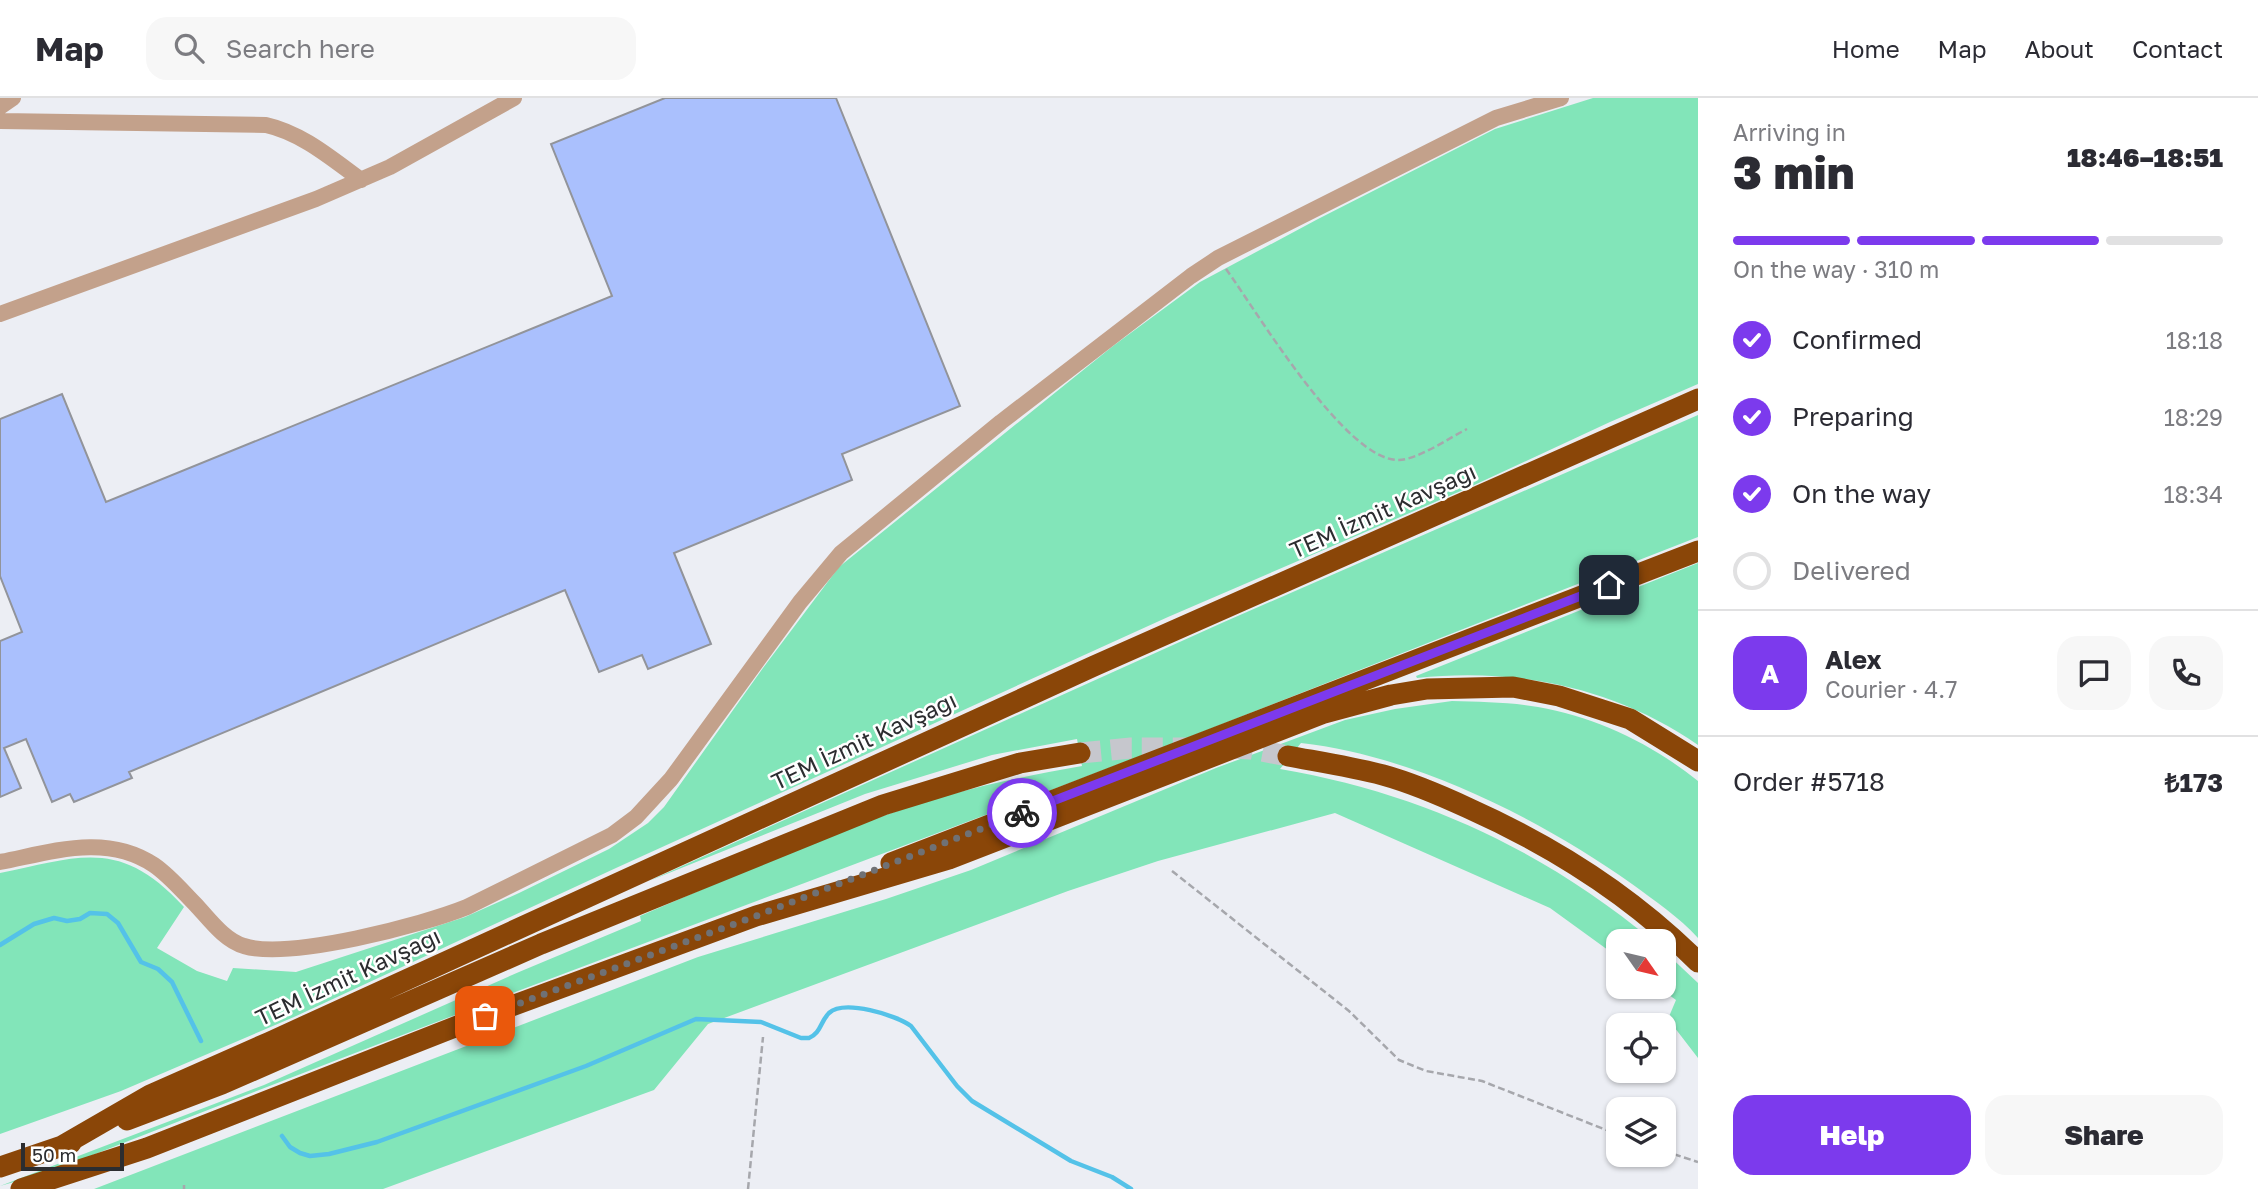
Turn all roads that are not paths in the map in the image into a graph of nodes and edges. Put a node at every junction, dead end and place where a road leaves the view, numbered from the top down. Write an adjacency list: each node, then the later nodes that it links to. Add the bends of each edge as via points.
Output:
1 (13, 98): 4 (street)
2 (514, 98): 6 (street)
3 (1561, 98): 13 (street, via 1496,118 1218,258 1191,276 1001,422 841,554 800,602 671,779 636,817 612,835 479,901 372,934 265,949 243,946 225,935 156,866 139,856 99,846)
4 (0, 107)
5 (0, 121): 6 (street, via 266,125 281,128 325,153)
6 (362, 180): 7 (street)
7 (0, 314)
8 (1698, 399): 16 (highway, TEM İzmit Kavşağı, via 1082,671 423,970 150,1095)
9 (1698, 551): 14 (highway)
10 (1080, 753): 16 (highway, via 1020,763 883,805 529,950 222,1084)
11 (1289, 756): 15 (highway, via 1385,776 1500,822 1591,873)
12 (1698, 761): 14 (highway, via 1630,719 1559,696 1513,687 1403,693 1324,713 949,859)
13 (0, 862)
14 (756, 916): 18 (highway, via 460,1025 147,1148)
15 (1698, 962)
16 (60, 1147): 17 (highway)
17 (0, 1167)
18 (21, 1189)

